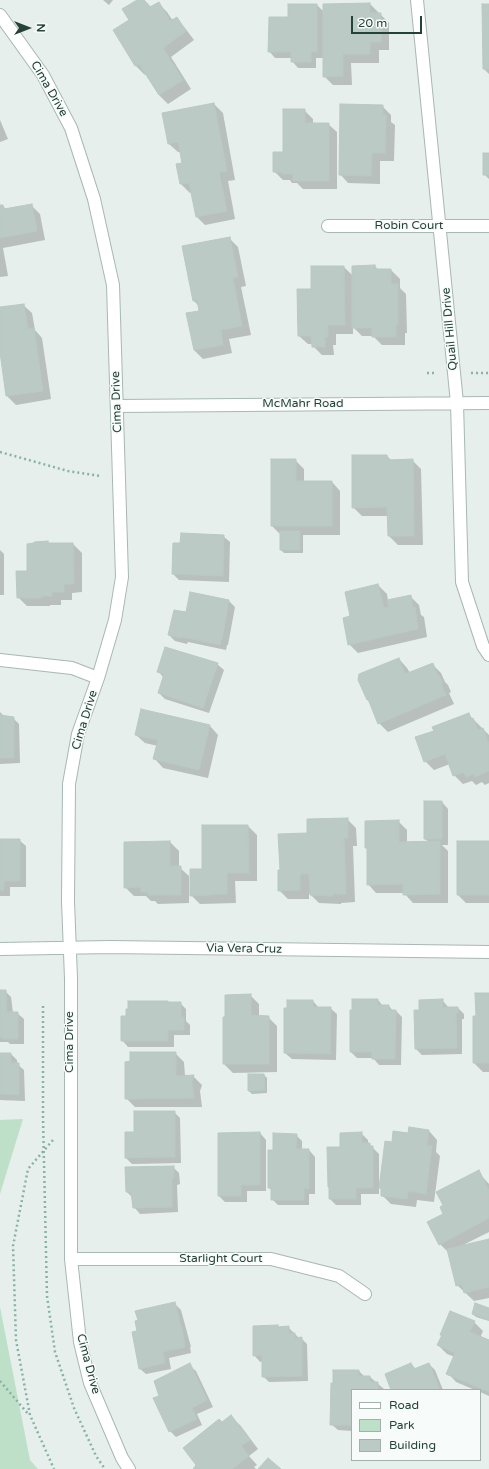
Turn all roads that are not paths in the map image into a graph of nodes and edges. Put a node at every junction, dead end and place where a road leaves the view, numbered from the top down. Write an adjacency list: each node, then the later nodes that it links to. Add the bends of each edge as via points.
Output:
1 (417, 0): 4 (street, Quail Hill Drive)
2 (0, 15): 8 (street, Cima Drive, via 47,82 70,128 94,199 113,285)
3 (328, 226): 4 (street, Robin Court)
4 (441, 226): 5 (street, Robin Court); 6 (street, Quail Hill Drive)
5 (489, 226)
6 (457, 403): 7 (street, McMahr Road); 8 (street, McMahr Road); 9 (street, Quail Hill Drive, via 462,582 483,646)
7 (489, 404)
8 (117, 406): 11 (street, Cima Drive, via 122,577 115,620)
9 (489, 655)
10 (0, 660): 11 (street, via 72,668)
11 (98, 678): 12 (street, Cima Drive, via 78,734 69,784)
12 (69, 948): 13 (street, Via Vera Cruz); 14 (street, Via Vera Cruz); 15 (street, Cima Drive)
13 (0, 949)
14 (489, 952)
15 (70, 1259): 16 (street, Starlight Court, via 271,1259 339,1276); 17 (street, Cima Drive, via 80,1342 90,1382)
16 (364, 1294)
17 (129, 1469)

